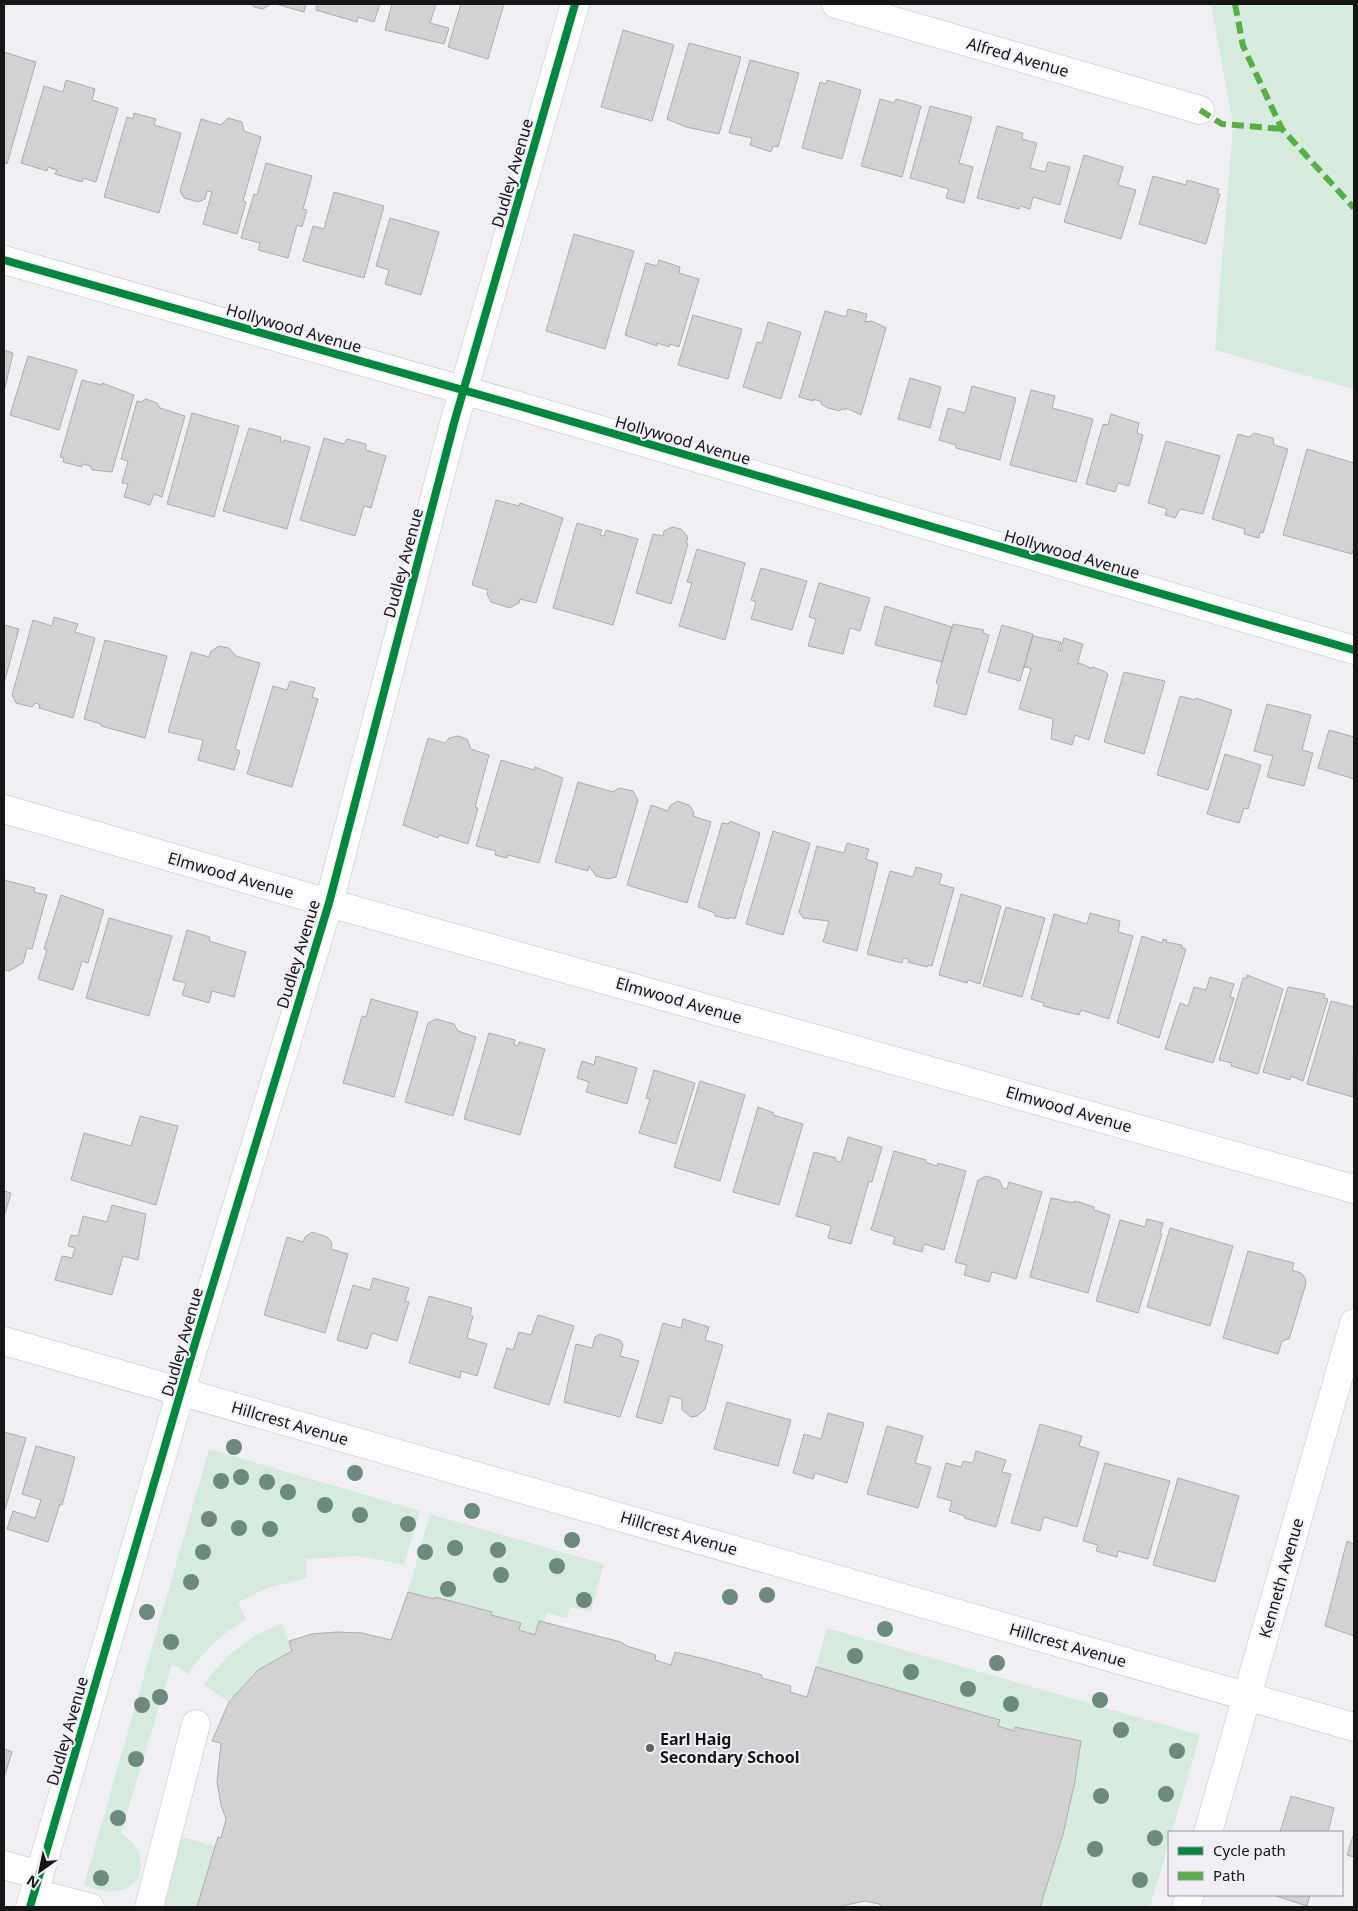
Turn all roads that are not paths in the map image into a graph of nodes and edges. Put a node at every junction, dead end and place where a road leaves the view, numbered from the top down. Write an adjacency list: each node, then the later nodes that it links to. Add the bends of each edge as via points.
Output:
1 (575, 4): 5 (street, Dudley Avenue)
2 (836, 4): 3 (street, Alfred Avenue)
3 (1200, 110)
4 (4, 260): 5 (street, Hollywood Avenue)
5 (464, 390): 6 (street, Hollywood Avenue); 8 (street, Dudley Avenue)
6 (1354, 650)
7 (4, 809): 8 (street, Elmwood Avenue)
8 (328, 903): 9 (street, Elmwood Avenue); 12 (street, Dudley Avenue)
9 (1354, 1189)
10 (1354, 1323): 13 (street, Kenneth Avenue)
11 (4, 1341): 12 (street, Hillcrest Avenue)
12 (181, 1392): 13 (street, Hillcrest Avenue); 18 (street, Dudley Avenue)
13 (1247, 1696): 15 (street, Hillcrest Avenue); 16 (street, Kenneth Avenue)
14 (196, 1724): 20 (street)
15 (1354, 1727)
16 (1208, 1831)
17 (4, 1865): 18 (street)
18 (35, 1892): 19 (street)
19 (90, 1907)
20 (150, 1907)

